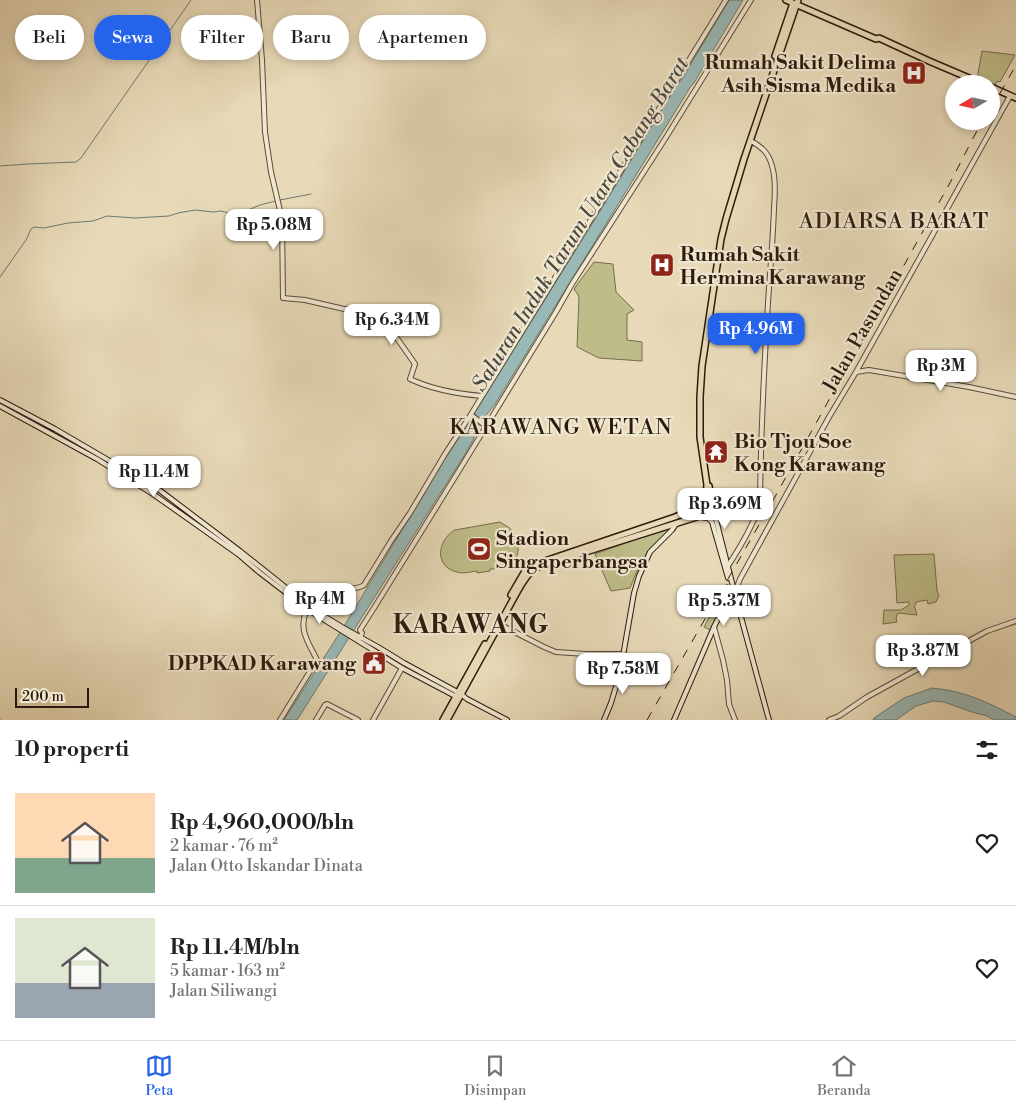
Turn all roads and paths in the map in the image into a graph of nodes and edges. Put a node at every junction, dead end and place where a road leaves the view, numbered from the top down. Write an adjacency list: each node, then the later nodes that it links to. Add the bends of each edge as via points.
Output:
1 (257, 0): 15 (street, via 265,132 270,172 282,219 283,298 344,309 375,307 416,364 410,379 459,394)
2 (726, 0): 15 (street)
3 (751, 0): 20 (street)
4 (786, 0): 5 (main road)
5 (795, 2): 6 (main road); 10 (main road); 11 (main road, via 729,199)
6 (962, 75)
7 (1000, 91): 8 (main road)
8 (1010, 96): 9 (main road); 12 (street, Jalan Pasundan)
9 (1016, 98)
10 (751, 141): 11 (main road); 28 (street, via 766,154 773,170 775,189 760,498 743,542)
11 (726, 219): 21 (main road, via 702,366)
12 (862, 360): 13 (street); 14 (street, Jalan Pasundan)
13 (869, 370): 14 (street); 16 (street)
14 (856, 372): 29 (street, Jalan Pasundan)
15 (482, 396): 19 (street)
16 (1016, 397)
17 (0, 400): 32 (street, via 158,489)
18 (0, 406): 32 (street, via 153,494)
19 (471, 416): 20 (street); 33 (street, via 363,587 328,592 315,598)
20 (486, 426): 43 (street, via 360,630)
21 (701, 434): 22 (main road); 23 (main road, via 707,481)
22 (712, 500): 23 (main road); 24 (main road)
23 (704, 501): 25 (main road, via 701,509); 27 (main road, via 675,517)
24 (713, 508): 25 (main road); 28 (street)
25 (707, 516): 26 (main road); 31 (street, via 714,526)
26 (676, 524): 27 (main road); 48 (street, via 650,552 643,567 634,593)
27 (571, 554): 38 (main road, via 532,570); 41 (main road, via 528,568)
28 (728, 566): 30 (street)
29 (740, 579): 30 (street); 31 (street, Jalan Pasundan)
30 (731, 581): 31 (street)
31 (733, 591): 34 (street); 35 (street, Jalan Pasundan)
32 (303, 604): 33 (street); 36 (street, via 302,610)
33 (311, 604): 36 (street); 40 (street)
34 (737, 604): 35 (street); 62 (street)
35 (724, 605): 39 (street, Jalan Pasundan)
36 (308, 612): 40 (street); 52 (street, via 304,617 304,633 317,660)
37 (1016, 621): 63 (street, via 978,635)
38 (499, 624): 41 (main road); 48 (street, via 556,652)
39 (714, 627): 44 (street); 45 (street, Jalan Pasundan)
40 (340, 628): 42 (street)
41 (494, 630): 51 (main road)
42 (353, 636): 43 (street); 47 (street)
43 (360, 638): 46 (street)
44 (718, 641): 45 (street); 61 (street)
45 (708, 642): 60 (street, Jalan Pasundan)
46 (378, 647): 47 (street); 50 (street)
47 (375, 652): 49 (street)
48 (622, 654): 59 (street, via 618,681)
49 (402, 668): 50 (street); 55 (street)
50 (429, 680): 51 (street)
51 (458, 695): 56 (main road); 57 (main road); 58 (street)
52 (280, 720)
53 (316, 720): 54 (street, via 328,704)
54 (358, 720)
55 (373, 720)
56 (443, 720)
57 (447, 720)
58 (507, 720)
59 (604, 720)
60 (674, 720)
61 (734, 720)
62 (769, 720)
63 (829, 720)

